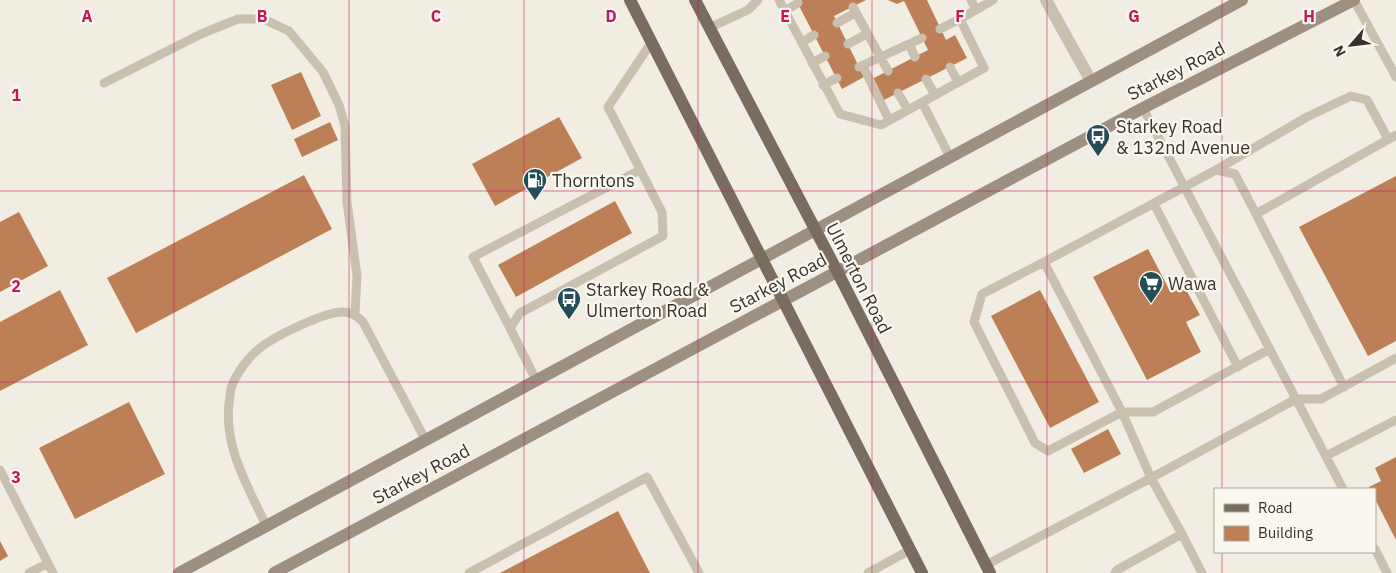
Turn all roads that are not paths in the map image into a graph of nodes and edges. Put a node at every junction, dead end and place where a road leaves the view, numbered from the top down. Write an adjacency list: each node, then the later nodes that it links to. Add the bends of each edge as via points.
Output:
1 (630, 0): 21 (main road)
2 (694, 0): 15 (main road, Ulmerton Road)
3 (758, 0): 15 (lane, via 748,10)
4 (779, 0): 11 (lane)
5 (971, 0): 12 (lane)
6 (993, 0): 12 (lane)
7 (1046, 0): 33 (street)
8 (1242, 0): 33 (main road, Starkey Road)
9 (1354, 0): 30 (lane); 40 (main road, Starkey Road)
10 (798, 3): 11 (lane)
11 (785, 10): 20 (lane)
12 (976, 10): 13 (lane)
13 (960, 19): 16 (lane); 34 (lane, via 984,68)
14 (837, 23): 18 (lane, via 854,10)
15 (709, 28): 50 (main road, Ulmerton Road)
16 (940, 29)
17 (814, 34): 20 (lane)
18 (867, 34): 22 (lane); 25 (lane)
19 (922, 38): 23 (lane)
20 (802, 42): 27 (lane)
21 (651, 43): 45 (lane, via 608,107); 51 (main road)
22 (848, 44)
23 (909, 44): 25 (lane); 26 (lane)
24 (825, 56): 27 (lane)
25 (880, 57): 29 (lane); 42 (lane, via 861,66)
26 (915, 57)
27 (812, 63): 36 (lane)
28 (950, 67): 34 (lane)
29 (888, 71)
30 (1396, 77)
31 (837, 78): 36 (lane)
32 (926, 79): 38 (lane)
33 (1091, 81): 44 (main road, Starkey Road)
34 (958, 82): 38 (lane)
35 (104, 83): 55 (lane, via 238,19 264,19 288,31 323,72 345,126)
36 (823, 84): 42 (lane, via 840,114 881,124)
37 (898, 93): 41 (lane)
38 (935, 95): 39 (lane)
39 (922, 102): 41 (lane); 44 (lane)
40 (1143, 108): 47 (lane); 53 (main road, Starkey Road)
41 (908, 110): 42 (lane)
42 (889, 120)
43 (1392, 137): 46 (lane, via 1367,100 1351,96 1307,117); 49 (lane)
44 (950, 157): 50 (main road, Starkey Road)
45 (640, 170): 56 (lane, via 662,212 663,236 520,313); 56 (lane, via 473,257)
46 (1216, 170): 47 (lane); 49 (lane, via 1234,174)
47 (1185, 187): 48 (lane); 57 (lane)
48 (1154, 204): 52 (lane); 59 (lane)
49 (1256, 214): 61 (lane)
50 (814, 230): 51 (main road, Starkey Road); 53 (main road, Ulmerton Road)
51 (763, 258): 54 (main road); 60 (main road, Starkey Road)
52 (1044, 262): 63 (lane); 63 (lane, via 982,294 974,322 1035,443 1048,451)
53 (837, 271): 54 (main road, Starkey Road); 75 (main road, Ulmerton Road)
54 (784, 300): 72 (main road); 79 (main road, Starkey Road)
55 (356, 314): 65 (lane); 70 (lane, via 326,315 260,348 231,389 227,420 235,458)
56 (510, 328): 60 (lane)
57 (1270, 349): 59 (lane); 62 (lane)
58 (1396, 358): 61 (lane)
59 (1238, 367): 63 (lane, via 1153,412)
60 (536, 380): 65 (main road, Starkey Road)
61 (1344, 387): 62 (lane, via 1321,399)
62 (1296, 399): 66 (lane); 68 (lane)
63 (1122, 412): 68 (lane)
64 (1396, 420): 66 (lane)
65 (425, 439): 70 (main road, Starkey Road)
66 (1326, 456): 69 (lane)
67 (1, 476): 74 (lane)
68 (1151, 478): 71 (lane); 75 (lane)
69 (1343, 488)
70 (266, 526): 78 (main road, Starkey Road)
71 (1182, 534): 84 (lane); 85 (lane)
72 (910, 550): 82 (lane); 83 (main road)
73 (1376, 551): 86 (lane)
74 (48, 563): 76 (lane); 77 (lane)
75 (988, 569)
76 (29, 573)
77 (53, 573)
78 (179, 573)
79 (274, 573)
80 (469, 573): 81 (lane, via 647,477)
81 (699, 573)
82 (868, 573)
83 (922, 573)
84 (1115, 573)
85 (1202, 573)
86 (1387, 573)

